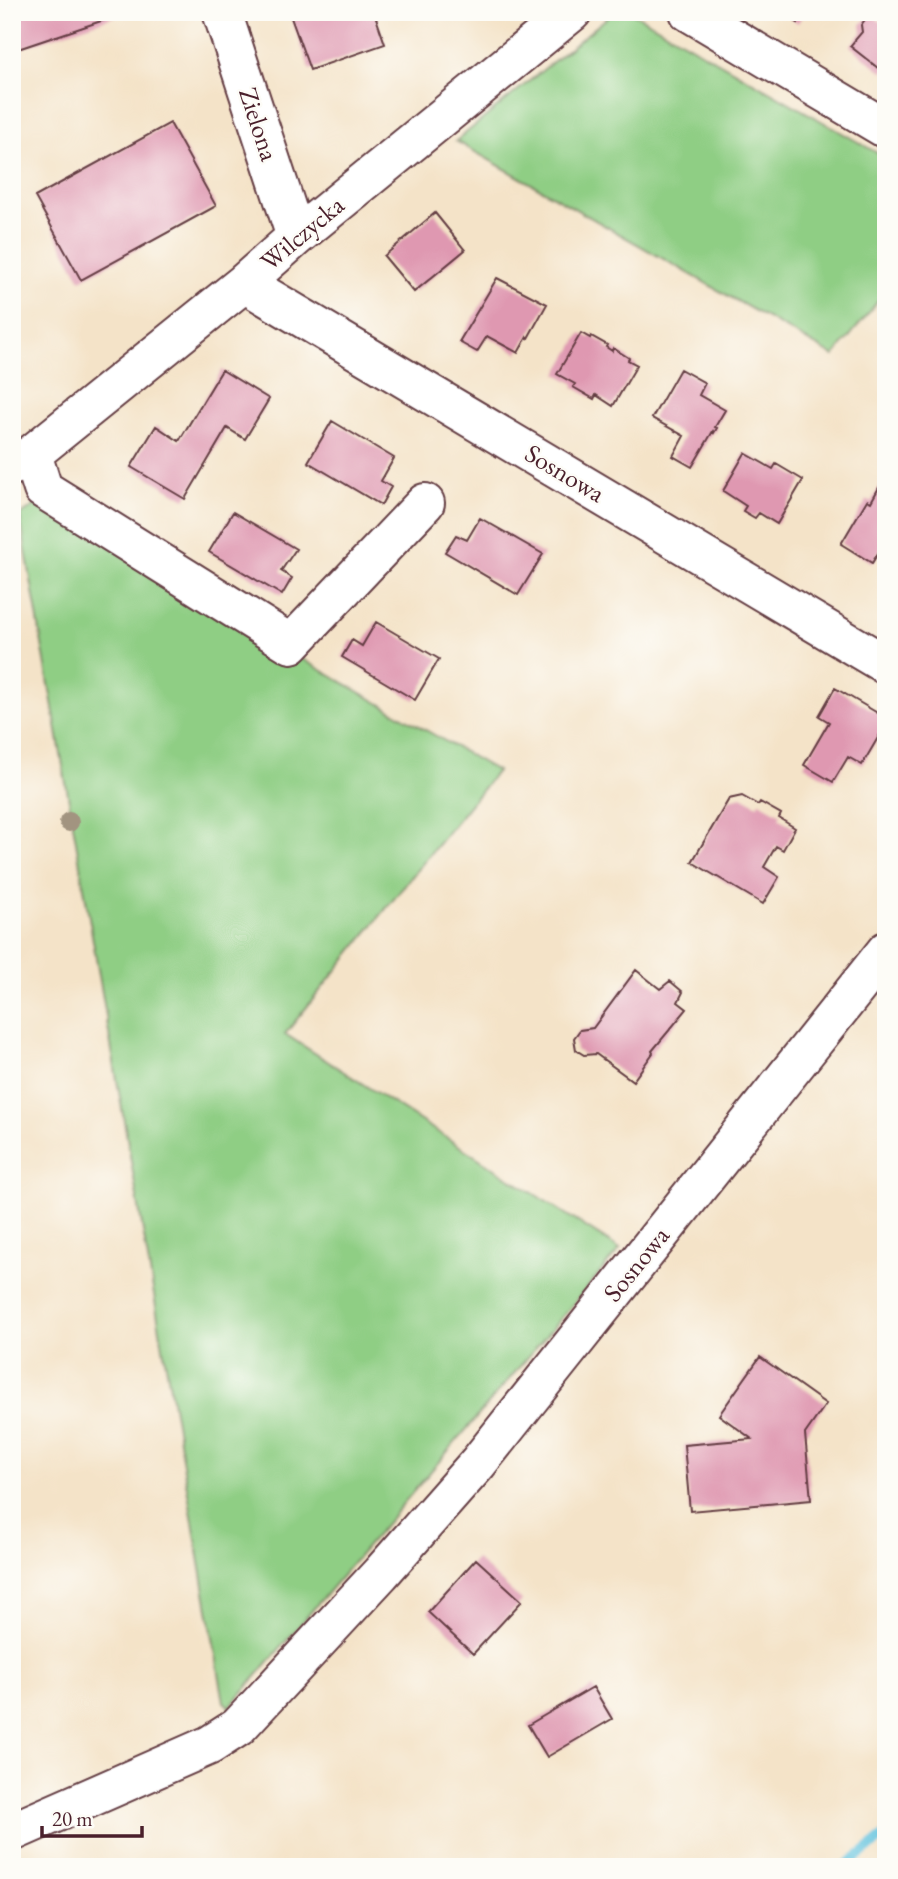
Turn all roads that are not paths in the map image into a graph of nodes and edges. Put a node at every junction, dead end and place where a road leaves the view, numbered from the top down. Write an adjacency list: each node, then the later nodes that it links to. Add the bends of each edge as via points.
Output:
1 (222, 12): 5 (street, Zielona)
2 (572, 12): 5 (street, Wilczycka)
3 (689, 12): 4 (street)
4 (886, 129)
5 (296, 237): 6 (street, Wilczycka)
6 (244, 283): 7 (street, Wilczycka); 9 (street, Sosnowa)
7 (22, 460): 8 (street, via 43,489 291,644)
8 (425, 503)
9 (886, 665)
10 (886, 951): 11 (street, Sosnowa, via 478,1463 238,1727 210,1745)
11 (12, 1832)

